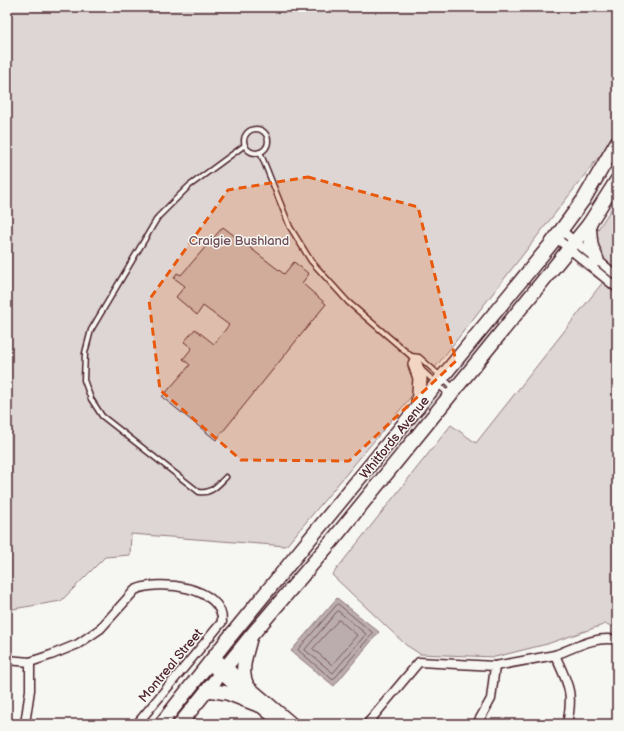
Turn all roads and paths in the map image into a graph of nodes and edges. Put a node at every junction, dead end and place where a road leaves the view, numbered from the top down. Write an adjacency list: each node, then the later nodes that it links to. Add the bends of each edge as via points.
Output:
1 (617, 142): 6 (main road, Whitfords Avenue, via 584,199)
2 (245, 145): 3 (lane, via 251,152); 3 (lane, via 245,135 249,131 259,129 267,135 268,140 264,150); 15 (lane, via 189,186 158,217 91,330 85,353 84,380 91,399 102,416 199,492 206,493)
3 (260, 152): 11 (lane, via 290,227 311,261 348,302)
4 (617, 180): 5 (main road, Whitfords Avenue)
5 (589, 224): 7 (main road, Whitfords Avenue); 8 (main road, via 591,245)
6 (558, 234): 7 (street); 12 (main road, Whitfords Avenue)
7 (572, 245): 8 (street); 10 (street); 13 (main road, Whitfords Avenue)
8 (597, 260): 9 (street)
9 (617, 276)
10 (617, 288)
11 (413, 360): 12 (lane); 12 (lane, via 419,357); 14 (main road, via 420,378)
12 (440, 381): 13 (lane); 13 (lane); 14 (main road, Whitfords Avenue)
13 (453, 392): 16 (main road, Whitfords Avenue)
14 (418, 407): 20 (main road, Whitfords Avenue)
15 (226, 478)
16 (250, 637): 23 (main road, Whitfords Avenue); 24 (main road, via 243,669 244,681)
17 (617, 640): 18 (street, via 608,638 589,642)
18 (555, 655): 22 (street); 35 (street, via 569,686 571,706)
19 (7, 660): 21 (street)
20 (211, 661): 23 (main road); 29 (main road, Whitfords Avenue)
21 (30, 662): 27 (street, via 30,690); 28 (street, Montreal Street, via 78,644 100,629 135,590 141,587 182,587 202,593 220,609 222,622)
22 (494, 666): 33 (street, via 419,662); 34 (street, via 490,699)
23 (223, 670): 24 (main road); 25 (main road, Whitfords Avenue); 26 (main road)
24 (248, 687): 32 (main road)
25 (208, 690): 26 (main road, via 226,693); 30 (main road, Whitfords Avenue)
26 (258, 705): 31 (main road)
27 (24, 724)
28 (137, 724)
29 (161, 724)
30 (180, 724)
31 (282, 724)
32 (293, 724)
33 (367, 724)
34 (477, 724)
35 (567, 724)

